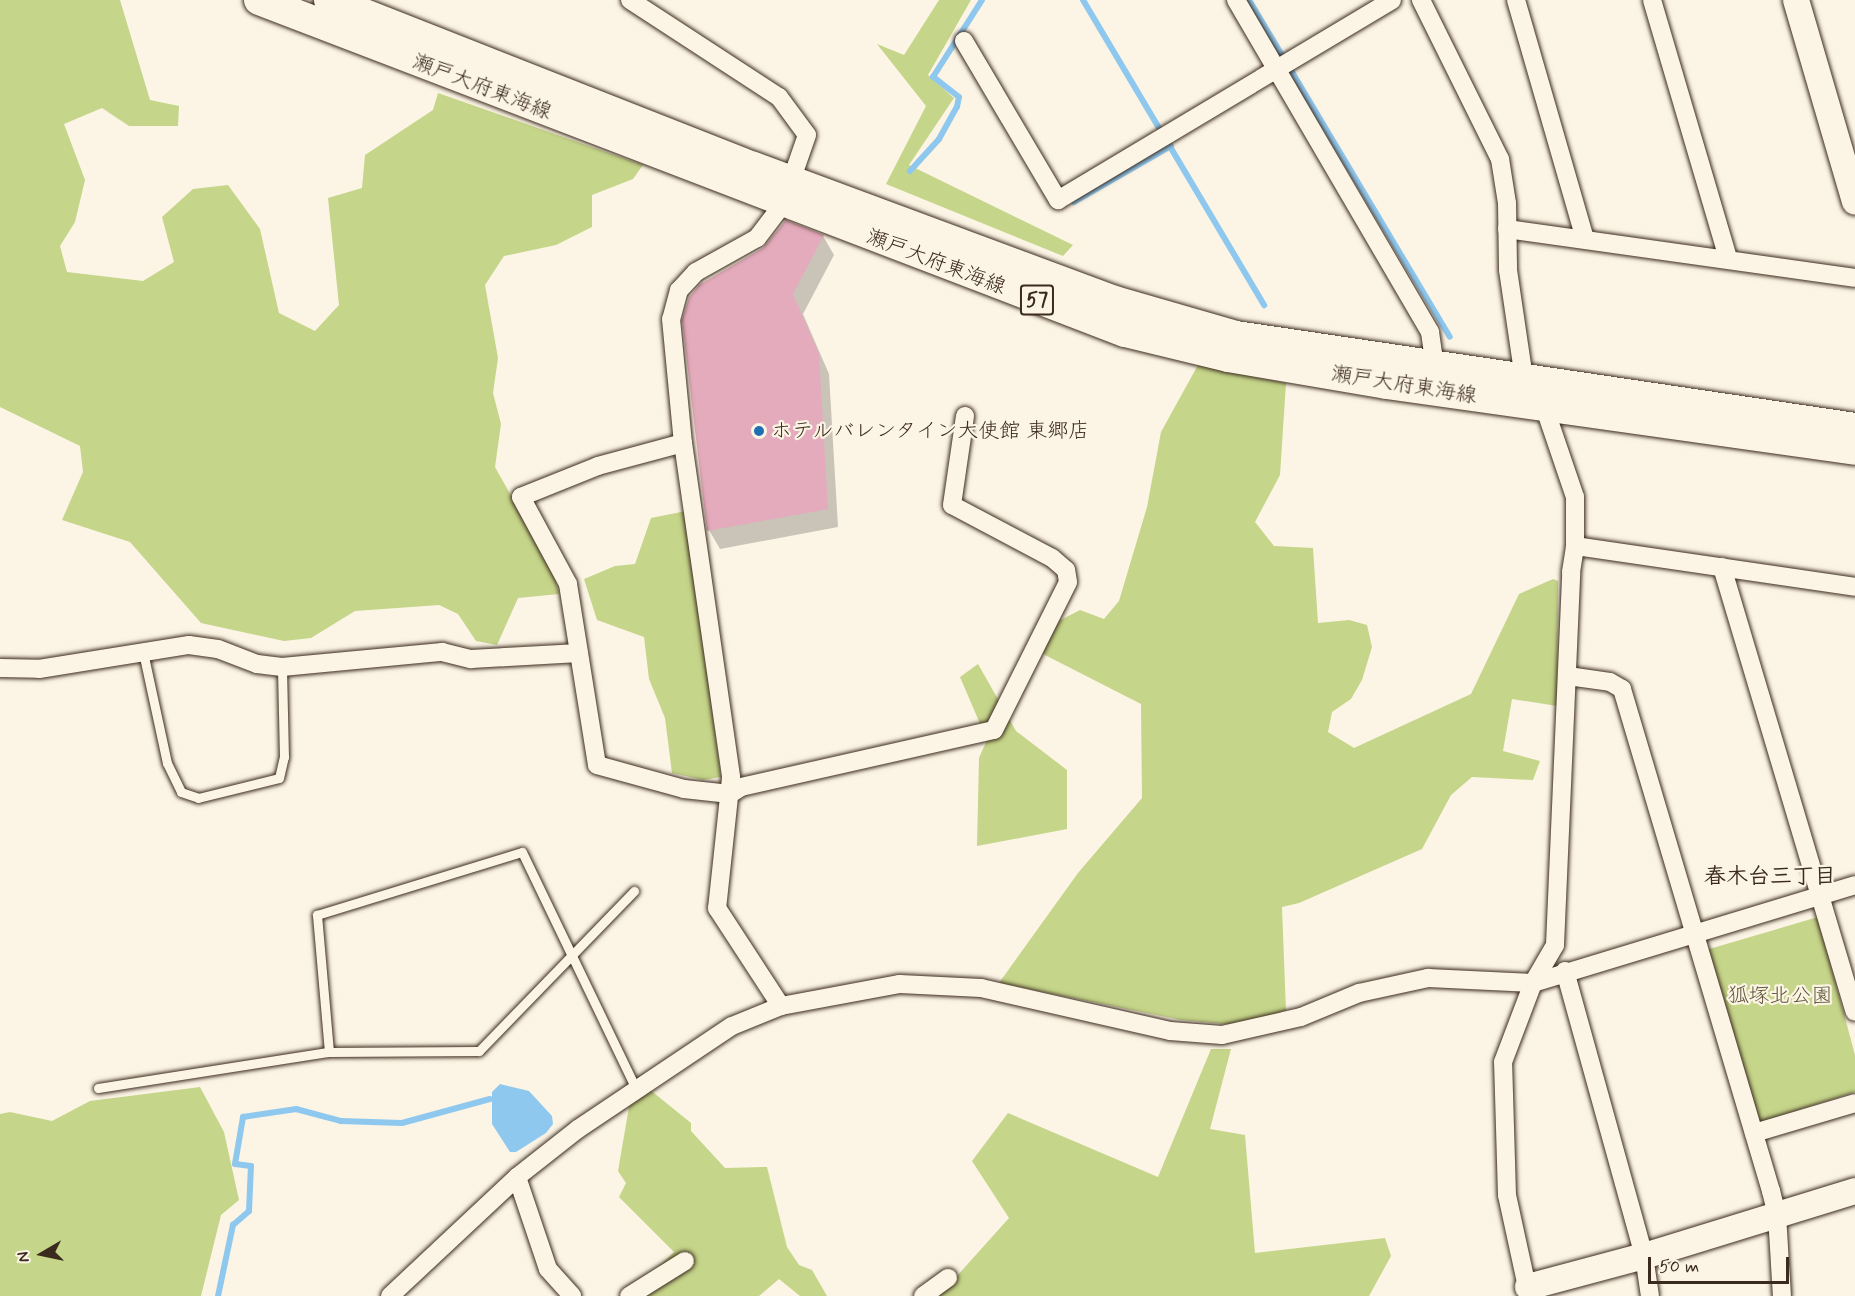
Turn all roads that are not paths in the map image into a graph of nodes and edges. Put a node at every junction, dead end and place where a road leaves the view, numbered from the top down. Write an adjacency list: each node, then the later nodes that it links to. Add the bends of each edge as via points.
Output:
1 (259, 0): 12 (main road, 瀬戸大府東海線 / 57)
2 (329, 0): 12 (main road, 瀬戸大府東海線 / 57)
3 (630, 0): 12 (street, via 780,97 807,135)
4 (1236, 0): 11 (street)
5 (1392, 0): 11 (street)
6 (1421, 0): 14 (street, via 1500,159)
7 (1516, 0): 15 (street)
8 (1652, 0): 16 (street)
9 (1796, 0): 13 (street)
10 (964, 41): 11 (street, via 1058,200)
11 (1279, 71): 18 (street, via 1430,332)
12 (787, 193): 18 (main road, 瀬戸大府東海線 / 57, via 1236,336); 20 (main road, 瀬戸大府東海線 / 57, via 1125,332 1228,357); 23 (street, via 757,238 696,272 679,290 671,319)
13 (1855, 202)
14 (1507, 229): 15 (street); 19 (street, via 1508,270)
15 (1585, 239): 16 (street)
16 (1728, 259): 17 (street)
17 (1855, 278)
18 (1435, 366): 19 (main road, 瀬戸大府東海線 / 57)
19 (1524, 378): 22 (main road, 瀬戸大府東海線 / 57)
20 (1544, 405): 24 (main road, 瀬戸大府東海線 / 57); 25 (street, via 1575,497)
21 (965, 416): 33 (street, via 952,504 1052,558 1066,570 1068,582 994,730 741,787)
22 (1855, 428)
23 (683, 442): 29 (street, via 542,485 521,497 568,584); 33 (street)
24 (1855, 450)
25 (1575, 546): 26 (street); 32 (street)
26 (1722, 567): 27 (street); 36 (street)
27 (1855, 587)
28 (143, 652): 30 (street, via 189,645); 30 (lane, via 167,763 181,792 198,798 279,778 284,758); 31 (street, via 39,669)
29 (579, 653): 30 (street, via 471,659 442,652); 33 (street, via 597,765 684,789)
30 (282, 667)
31 (0, 668)
32 (1568, 676): 37 (street, via 1611,682 1622,689); 40 (street, via 1555,945)
33 (730, 794): 41 (street, via 717,908)
34 (1855, 885): 36 (street)
35 (634, 891): 38 (lane)
36 (1820, 895): 37 (street); 42 (street)
37 (1695, 933): 39 (street); 47 (street)
38 (571, 958): 43 (lane, via 479,1051); 43 (lane, via 522,852 317,915); 45 (lane)
39 (1564, 971): 40 (street); 51 (street)
40 (1533, 983): 41 (street, via 1428,978 1359,993 1301,1017 1222,1035 1170,1031 981,988 900,984); 54 (street, via 1503,1062 1507,1195)
41 (781, 1006): 45 (street, via 732,1026)
42 (1855, 1012)
43 (329, 1052): 44 (lane)
44 (98, 1088)
45 (636, 1089): 48 (street)
46 (1855, 1103): 47 (street)
47 (1754, 1133): 50 (street)
48 (517, 1177): 55 (street); 56 (street, via 548,1269)
49 (1855, 1191): 50 (street)
50 (1777, 1215): 51 (street); 60 (street)
51 (1644, 1257): 54 (street); 59 (street)
52 (685, 1261): 57 (street)
53 (948, 1278): 58 (street)
54 (1529, 1292)
55 (390, 1296)
56 (572, 1296)
57 (629, 1296)
58 (923, 1296)
59 (1650, 1296)
60 (1782, 1296)

